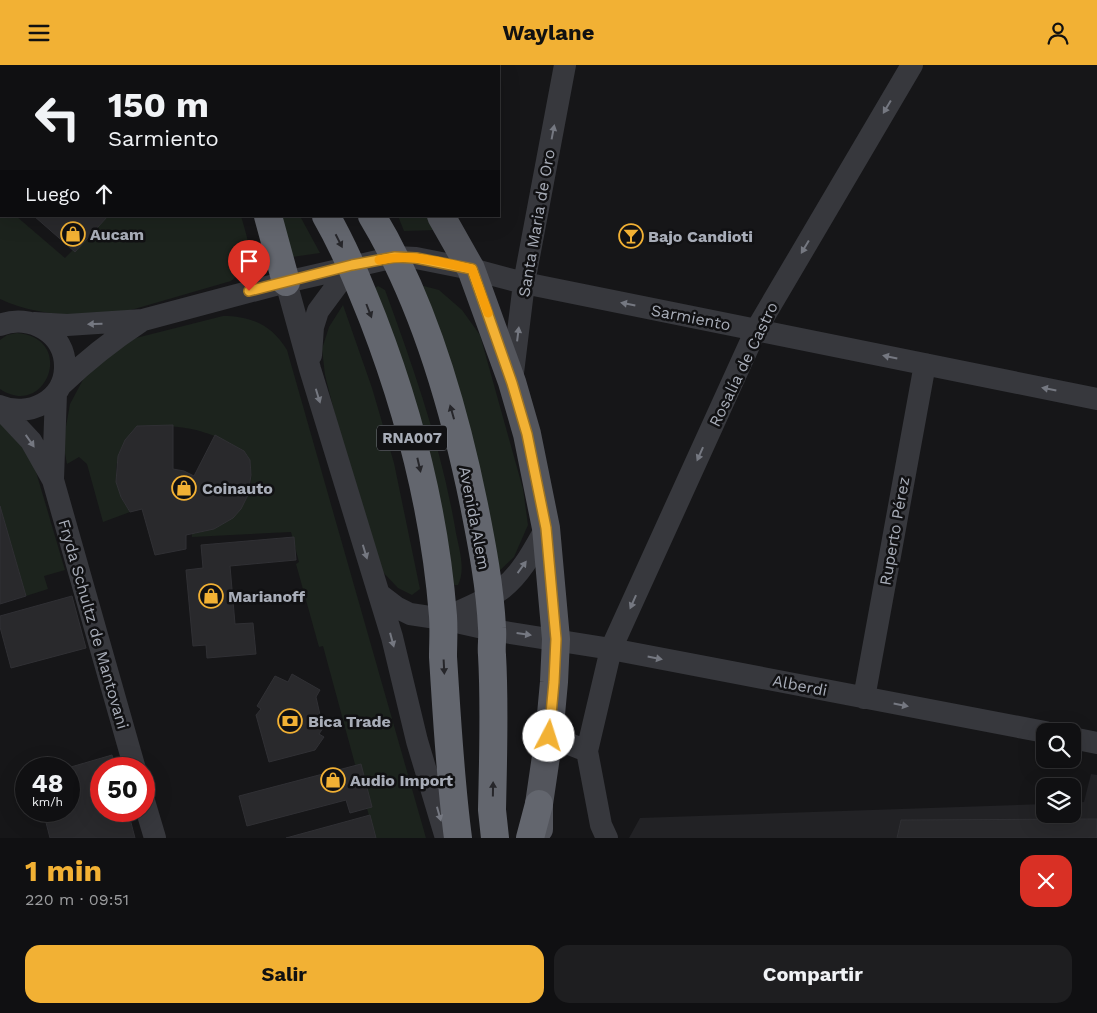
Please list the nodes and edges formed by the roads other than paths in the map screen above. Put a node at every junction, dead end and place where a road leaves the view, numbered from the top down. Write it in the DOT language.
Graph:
graph roads {
  1 [pos="566,65"];
  2 [pos="912,65"];
  3 [pos="268,217"];
  4 [pos="327,217"];
  5 [pos="373,217"];
  6 [pos="442,217"];
  7 [pos="395,257"];
  8 [pos="352,265"];
  9 [pos="472,269"];
  10 [pos="286,282"];
  11 [pos="524,283"];
  12 [pos="0,309"];
  13 [pos="143,320"];
  14 [pos="18,323"];
  15 [pos="756,330"];
  16 [pos="925,364"];
  17 [pos="310,369"];
  18 [pos="512,383"];
  19 [pos="58,389"];
  20 [pos="1097,399"];
  21 [pos="0,407"];
  22 [pos="53,480"];
  23 [pos="546,528"];
  24 [pos="379,593"];
  25 [pos="489,597"];
  26 [pos="444,619"];
  27 [pos="492,630"];
  28 [pos="556,639"];
  29 [pos="611,649"];
  30 [pos="864,697"];
  31 [pos="1036,731"];
  32 [pos="549,736"];
  33 [pos="1081,740"];
  34 [pos="1097,743"];
  35 [pos="587,751"];
  36 [pos="132,757"];
  37 [pos="539,803"];
  38 [pos="150,822"];
  39 [pos="155,838"];
  40 [pos="446,838"];
  41 [pos="458,838"];
  42 [pos="495,838"];
  43 [pos="530,838"];
  44 [pos="539,838"];
  45 [pos="607,838"];
  11 -- 1 [label="street, Santa Maria de Oro, one-way"];
  2 -- 15 [label="street, Rosalía de Castro, one-way"];
  3 -- 10 [label="highway"];
  4 -- 8 [label="highway, RNA007, one-way"];
  5 -- 7 [label="highway, Avenida Alem / RNA007"];
  6 -- 9 [label="main road"];
  7 -- 8 [label="street, Sarmiento"];
  7 -- 9 [label="street, Sarmiento"];
  25 -- 7 [label="highway, Avenida Alem / RNA007, one-way"];
  8 -- 10 [label="street, Sarmiento"];
  8 -- 17 [label="street"];
  8 -- 26 [label="highway, RNA007, one-way"];
  9 -- 11 [label="street, Sarmiento"];
  9 -- 18 [label="main road"];
  10 -- 13 [label="street, Sarmiento"];
  10 -- 17 [label="street"];
  15 -- 11 [label="street, Sarmiento, one-way"];
  18 -- 11 [label="street, Santa Maria de Oro, one-way"];
  12 -- 14 [label="street"];
  13 -- 14 [label="street, one-way"];
  13 -- 19 [label="street"];
  14 -- 19 [label="street, Fryda Schultz de Mantovani"];
  16 -- 15 [label="street, Sarmiento, one-way"];
  15 -- 29 [label="street, Rosalía de Castro, one-way"];
  20 -- 16 [label="street, Sarmiento, one-way"];
  16 -- 30 [label="street, Ruperto Pérez"];
  17 -- 24 [label="street, one-way"];
  18 -- 23 [label="main road"];
  19 -- 21 [label="street"];
  19 -- 22 [label="street, Fryda Schultz de Mantovani"];
  21 -- 22 [label="street, Fryda Schultz de Mantovani, one-way"];
  22 -- 36 [label="street, Fryda Schultz de Mantovani"];
  25 -- 23 [label="street, one-way"];
  23 -- 28 [label="main road"];
  24 -- 26 [label="street, Alberdi"];
  24 -- 40 [label="street, one-way"];
  25 -- 26 [label="street"];
  25 -- 27 [label="highway, Avenida Alem / RNA007"];
  26 -- 27 [label="street, Alberdi"];
  26 -- 41 [label="highway, RNA007, one-way"];
  27 -- 28 [label="street, Alberdi, one-way"];
  42 -- 27 [label="highway, Avenida Alem / RNA007, one-way"];
  28 -- 29 [label="street, Alberdi"];
  28 -- 32 [label="main road"];
  29 -- 30 [label="street, Alberdi, one-way"];
  29 -- 35 [label="street, Rosalía de Castro"];
  30 -- 31 [label="street, Alberdi, one-way"];
  32 -- 35 [label="street"];
  32 -- 37 [label="main road"];
  33 -- 34 [label="street"];
  35 -- 45 [label="street"];
  37 -- 43 [label="highway"];
  37 -- 44 [label="main road"];
  38 -- 39 [label="street"];
}
